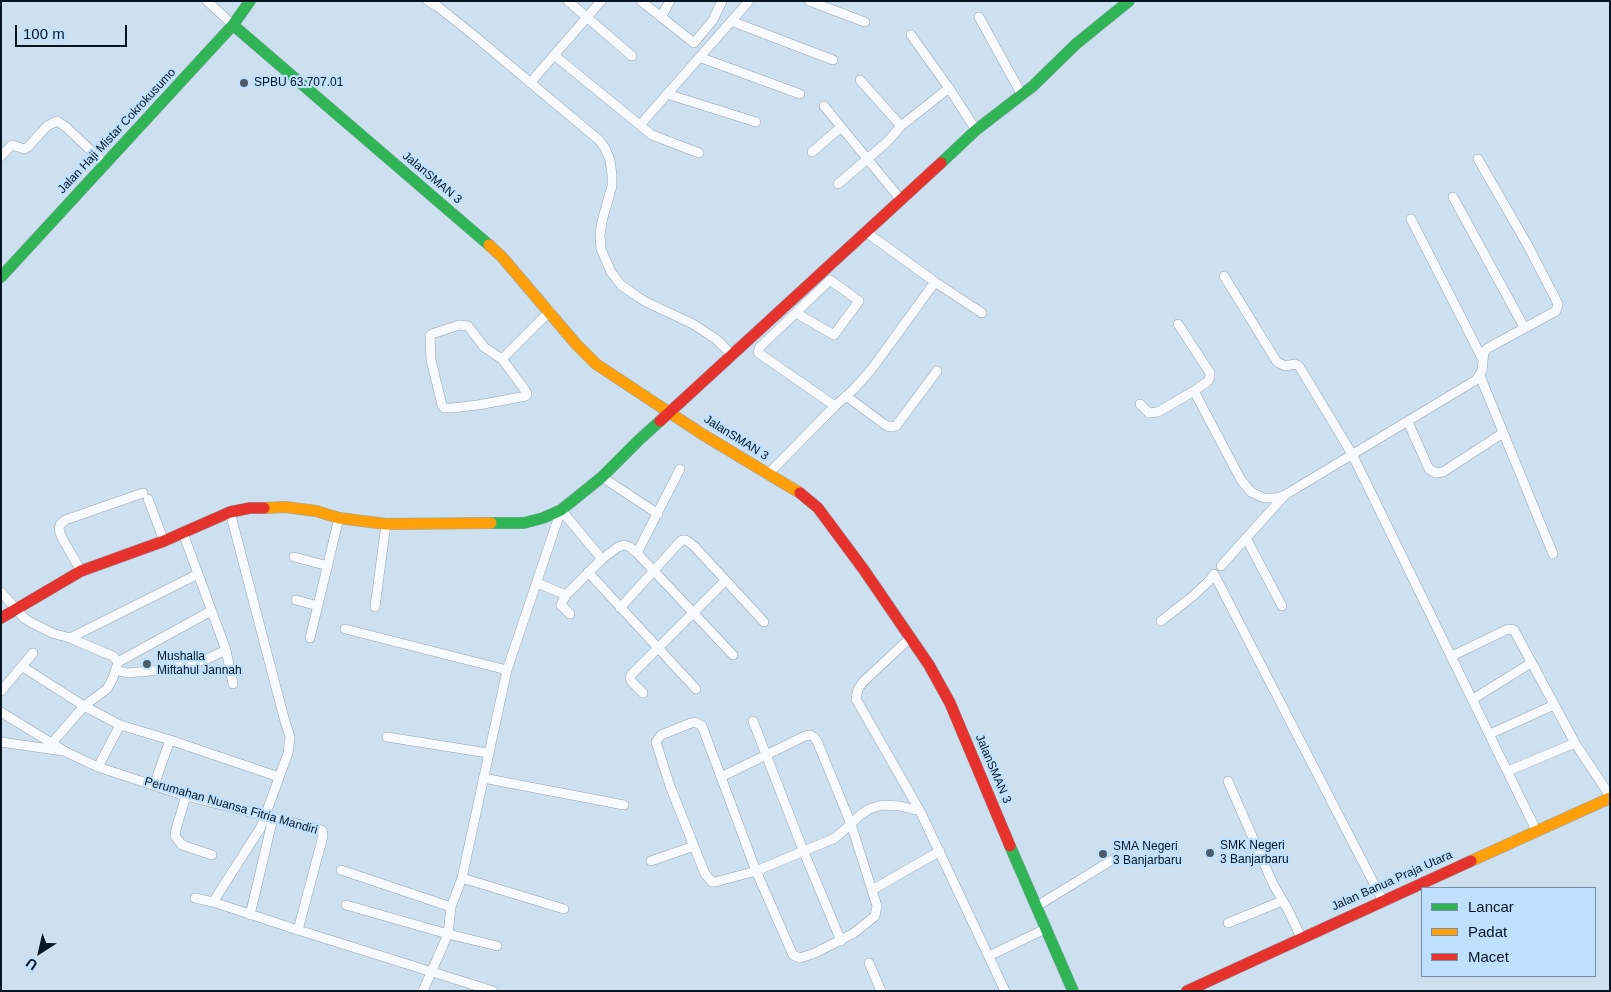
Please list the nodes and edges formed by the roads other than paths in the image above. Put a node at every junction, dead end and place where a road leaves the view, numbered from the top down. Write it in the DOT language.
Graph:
graph roads {
  1 [pos="207,1"];
  2 [pos="250,1"];
  3 [pos="428,1"];
  4 [pos="568,1"];
  5 [pos="601,1"];
  6 [pos="641,1"];
  7 [pos="670,1"];
  8 [pos="722,1"];
  9 [pos="749,1"];
  10 [pos="809,1"];
  11 [pos="1129,1"];
  12 [pos="587,17"];
  13 [pos="661,17"];
  14 [pos="979,17"];
  15 [pos="731,21"];
  16 [pos="865,22"];
  17 [pos="234,25"];
  18 [pos="911,35"];
  19 [pos="694,44"];
  20 [pos="702,54"];
  21 [pos="554,55"];
  22 [pos="632,56"];
  23 [pos="833,60"];
  24 [pos="860,80"];
  25 [pos="530,83"];
  26 [pos="949,88"];
  27 [pos="667,94"];
  28 [pos="800,94"];
  29 [pos="1022,95"];
  30 [pos="824,106"];
  31 [pos="756,122"];
  32 [pos="640,124"];
  33 [pos="901,126"];
  34 [pos="841,127"];
  35 [pos="976,130"];
  36 [pos="812,152"];
  37 [pos="699,153"];
  38 [pos="1,156"];
  39 [pos="868,159"];
  40 [pos="1478,159"];
  41 [pos="105,164"];
  42 [pos="838,184"];
  43 [pos="1453,197"];
  44 [pos="901,200"];
  45 [pos="1412,219"];
  46 [pos="866,232"];
  47 [pos="1224,276"];
  48 [pos="1,277"];
  49 [pos="935,282"];
  50 [pos="550,311"];
  51 [pos="796,313"];
  52 [pos="982,314"];
  53 [pos="1178,324"];
  54 [pos="1524,327"];
  55 [pos="732,356"];
  56 [pos="1482,358"];
  57 [pos="502,359"];
  58 [pos="937,371"];
  59 [pos="1480,376"];
  60 [pos="1194,391"];
  61 [pos="846,396"];
  62 [pos="1140,404"];
  63 [pos="834,406"];
  64 [pos="671,412"];
  65 [pos="1408,422"];
  66 [pos="1503,433"];
  67 [pos="1352,454"];
  68 [pos="680,469"];
  69 [pos="768,474"];
  70 [pos="602,476"];
  71 [pos="1285,495"];
  72 [pos="561,510"];
  73 [pos="230,512"];
  74 [pos="658,514"];
  75 [pos="339,518"];
  76 [pos="386,524"];
  77 [pos="183,533"];
  78 [pos="1246,538"];
  79 [pos="164,541"];
  80 [pos="637,554"];
  81 [pos="1553,554"];
  82 [pos="294,557"];
  83 [pos="602,559"];
  84 [pos="328,566"];
  85 [pos="1220,566"];
  86 [pos="81,571"];
  87 [pos="588,572"];
  88 [pos="654,572"];
  89 [pos="198,574"];
  90 [pos="726,581"];
  91 [pos="537,583"];
  92 [pos="1,592"];
  93 [pos="566,595"];
  94 [pos="296,600"];
  95 [pos="318,606"];
  96 [pos="1282,606"];
  97 [pos="375,607"];
  98 [pos="620,608"];
  99 [pos="17,610"];
  100 [pos="211,611"];
  101 [pos="692,613"];
  102 [pos="570,614"];
  103 [pos="1,618"];
  104 [pos="1161,621"];
  105 [pos="764,622"];
  106 [pos="345,629"];
  107 [pos="70,638"];
  108 [pos="310,638"];
  109 [pos="910,638"];
  110 [pos="658,648"];
  111 [pos="226,650"];
  112 [pos="33,654"];
  113 [pos="733,655"];
  114 [pos="1452,656"];
  115 [pos="1531,663"];
  116 [pos="117,666"];
  117 [pos="23,667"];
  118 [pos="507,670"];
  119 [pos="233,684"];
  120 [pos="696,689"];
  121 [pos="1,691"];
  122 [pos="643,694"];
  123 [pos="1473,699"];
  124 [pos="1554,705"];
  125 [pos="84,706"];
  126 [pos="1,712"];
  127 [pos="753,721"];
  128 [pos="120,725"];
  129 [pos="1490,734"];
  130 [pos="387,737"];
  131 [pos="170,740"];
  132 [pos="1,742"];
  133 [pos="1575,743"];
  134 [pos="52,744"];
  135 [pos="66,752"];
  136 [pos="488,753"];
  137 [pos="766,756"];
  138 [pos="98,767"];
  139 [pos="1508,771"];
  140 [pos="279,777"];
  141 [pos="721,777"];
  142 [pos="483,778"];
  143 [pos="1228,781"];
  144 [pos="154,785"];
  145 [pos="186,796"];
  146 [pos="1610,797"];
  147 [pos="624,805"];
  148 [pos="920,811"];
  149 [pos="269,817"];
  150 [pos="851,824"];
  151 [pos="1538,832"];
  152 [pos="694,846"];
  153 [pos="803,850"];
  154 [pos="940,851"];
  155 [pos="212,855"];
  156 [pos="1117,857"];
  157 [pos="651,861"];
  158 [pos="341,870"];
  159 [pos="756,871"];
  160 [pos="462,878"];
  161 [pos="872,890"];
  162 [pos="195,898"];
  163 [pos="1383,900"];
  164 [pos="1282,901"];
  165 [pos="213,902"];
  166 [pos="346,905"];
  167 [pos="1037,906"];
  168 [pos="451,908"];
  169 [pos="564,909"];
  170 [pos="250,915"];
  171 [pos="1228,923"];
  172 [pos="1045,929"];
  173 [pos="298,930"];
  174 [pos="448,934"];
  175 [pos="1302,937"];
  176 [pos="841,941"];
  177 [pos="497,946"];
  178 [pos="989,956"];
  179 [pos="869,963"];
  180 [pos="431,972"];
  181 [pos="482,989"];
  182 [pos="422,991"];
  183 [pos="493,991"];
  184 [pos="881,991"];
  185 [pos="1005,991"];
  186 [pos="1074,991"];
  187 [pos="1187,991"];
  1 -- 17 [label="street"];
  2 -- 17 [label="street, Jalan Haji Mistar Cokrokusumo"];
  3 -- 25 [label="street"];
  4 -- 12 [label="street"];
  5 -- 12 [label="street"];
  6 -- 13 [label="street"];
  7 -- 13 [label="street"];
  8 -- 19 [label="street"];
  9 -- 15 [label="street"];
  10 -- 16 [label="street"];
  11 -- 29 [label="street"];
  12 -- 21 [label="street"];
  12 -- 22 [label="street"];
  13 -- 19 [label="street"];
  14 -- 29 [label="street"];
  15 -- 20 [label="street"];
  15 -- 23 [label="street"];
  17 -- 41 [label="street, Jalan Haji Mistar Cokrokusumo"];
  17 -- 50 [label="street, JalanSMAN 3"];
  18 -- 26 [label="street"];
  19 -- 20 [label="street"];
  20 -- 27 [label="street"];
  20 -- 28 [label="street"];
  21 -- 25 [label="street"];
  21 -- 32 [label="street"];
  24 -- 33 [label="street"];
  25 -- 55 [label="street"];
  26 -- 33 [label="street"];
  26 -- 35 [label="street"];
  27 -- 31 [label="street"];
  27 -- 32 [label="street"];
  29 -- 35 [label="street"];
  30 -- 34 [label="street"];
  32 -- 37 [label="street"];
  33 -- 39 [label="street"];
  34 -- 36 [label="street"];
  34 -- 39 [label="street"];
  35 -- 44 [label="street"];
  38 -- 41 [label="street"];
  39 -- 42 [label="street"];
  39 -- 44 [label="street"];
  40 -- 54 [label="street"];
  41 -- 48 [label="street, Jalan Haji Mistar Cokrokusumo"];
  43 -- 54 [label="street"];
  44 -- 46 [label="street"];
  45 -- 56 [label="street"];
  46 -- 49 [label="street"];
  46 -- 55 [label="street"];
  47 -- 67 [label="street"];
  49 -- 52 [label="street"];
  49 -- 61 [label="street"];
  50 -- 57 [label="street"];
  50 -- 64 [label="street, JalanSMAN 3"];
  51 -- 51 [label="street"];
  51 -- 63 [label="street"];
  53 -- 60 [label="street"];
  54 -- 56 [label="street"];
  55 -- 64 [label="street"];
  56 -- 59 [label="street"];
  57 -- 57 [label="street"];
  58 -- 61 [label="street"];
  59 -- 65 [label="street"];
  59 -- 66 [label="street"];
  60 -- 62 [label="street"];
  60 -- 71 [label="street"];
  61 -- 63 [label="street"];
  63 -- 69 [label="street"];
  64 -- 69 [label="street, JalanSMAN 3"];
  64 -- 70 [label="street"];
  65 -- 66 [label="street"];
  65 -- 67 [label="street"];
  66 -- 81 [label="street"];
  67 -- 71 [label="street"];
  67 -- 114 [label="street"];
  68 -- 74 [label="street"];
  69 -- 109 [label="street, JalanSMAN 3"];
  70 -- 72 [label="street"];
  70 -- 74 [label="street"];
  71 -- 78 [label="street"];
  72 -- 76 [label="street"];
  72 -- 83 [label="street"];
  72 -- 91 [label="street"];
  73 -- 75 [label="street"];
  73 -- 77 [label="street"];
  73 -- 140 [label="street"];
  74 -- 80 [label="street"];
  75 -- 76 [label="street"];
  75 -- 84 [label="street"];
  76 -- 97 [label="street"];
  77 -- 79 [label="street"];
  77 -- 89 [label="street"];
  78 -- 85 [label="street"];
  78 -- 96 [label="street"];
  79 -- 86 [label="street"];
  79 -- 86 [label="street"];
  80 -- 83 [label="street"];
  80 -- 88 [label="street"];
  82 -- 84 [label="street"];
  83 -- 87 [label="street"];
  84 -- 95 [label="street"];
  86 -- 99 [label="street"];
  87 -- 93 [label="street"];
  87 -- 98 [label="street"];
  88 -- 90 [label="street"];
  88 -- 98 [label="street"];
  88 -- 101 [label="street"];
  89 -- 100 [label="street"];
  89 -- 107 [label="street"];
  90 -- 101 [label="street"];
  90 -- 105 [label="street"];
  91 -- 93 [label="street"];
  91 -- 118 [label="street"];
  92 -- 99 [label="street"];
  93 -- 102 [label="street"];
  94 -- 95 [label="street"];
  95 -- 108 [label="street"];
  98 -- 110 [label="street"];
  99 -- 103 [label="street"];
  99 -- 107 [label="street"];
  100 -- 111 [label="street"];
  100 -- 116 [label="street"];
  101 -- 110 [label="street"];
  101 -- 113 [label="street"];
  104 -- 163 [label="street"];
  106 -- 118 [label="street"];
  107 -- 116 [label="street"];
  109 -- 148 [label="street"];
  109 -- 167 [label="street, JalanSMAN 3"];
  110 -- 120 [label="street"];
  110 -- 122 [label="street"];
  111 -- 116 [label="street"];
  111 -- 119 [label="street"];
  112 -- 117 [label="street"];
  114 -- 115 [label="street"];
  114 -- 123 [label="street"];
  115 -- 123 [label="street"];
  115 -- 124 [label="street"];
  116 -- 125 [label="street"];
  117 -- 121 [label="street"];
  117 -- 125 [label="street"];
  118 -- 136 [label="street"];
  123 -- 129 [label="street"];
  124 -- 129 [label="street"];
  124 -- 133 [label="street"];
  125 -- 128 [label="street"];
  125 -- 134 [label="street"];
  126 -- 134 [label="street, Perumahan Nuansa Fitria Mandiri"];
  127 -- 137 [label="street"];
  128 -- 131 [label="street"];
  128 -- 138 [label="street"];
  129 -- 139 [label="street"];
  130 -- 136 [label="street"];
  131 -- 140 [label="street"];
  131 -- 144 [label="street"];
  132 -- 135 [label="street"];
  133 -- 139 [label="street"];
  133 -- 146 [label="street"];
  134 -- 135 [label="street, Perumahan Nuansa Fitria Mandiri"];
  135 -- 138 [label="street, Perumahan Nuansa Fitria Mandiri"];
  136 -- 142 [label="street"];
  137 -- 141 [label="street"];
  137 -- 150 [label="street"];
  137 -- 153 [label="street"];
  138 -- 144 [label="street, Perumahan Nuansa Fitria Mandiri"];
  139 -- 151 [label="street"];
  140 -- 149 [label="street"];
  141 -- 152 [label="street"];
  141 -- 159 [label="street"];
  142 -- 147 [label="street"];
  142 -- 160 [label="street"];
  143 -- 164 [label="street"];
  144 -- 145 [label="street, Perumahan Nuansa Fitria Mandiri"];
  145 -- 149 [label="street, Perumahan Nuansa Fitria Mandiri"];
  145 -- 155 [label="street"];
  146 -- 151 [label="street, Jalan Banua Praja Utara"];
  148 -- 150 [label="street"];
  148 -- 154 [label="street"];
  149 -- 165 [label="street"];
  149 -- 170 [label="street"];
  149 -- 173 [label="street, Perumahan Nuansa Fitria Mandiri"];
  150 -- 153 [label="street"];
  150 -- 161 [label="street"];
  151 -- 163 [label="street, Jalan Banua Praja Utara"];
  152 -- 157 [label="street"];
  152 -- 159 [label="street"];
  153 -- 159 [label="street"];
  153 -- 176 [label="street"];
  154 -- 161 [label="street"];
  154 -- 178 [label="street"];
  156 -- 167 [label="street"];
  158 -- 168 [label="street"];
  159 -- 176 [label="street"];
  160 -- 168 [label="street"];
  160 -- 169 [label="street"];
  161 -- 176 [label="street"];
  162 -- 165 [label="street"];
  163 -- 175 [label="street, Jalan Banua Praja Utara"];
  164 -- 171 [label="street"];
  164 -- 175 [label="street"];
  165 -- 170 [label="street"];
  166 -- 174 [label="street"];
  167 -- 172 [label="street, JalanSMAN 3"];
  168 -- 174 [label="street"];
  170 -- 173 [label="street"];
  172 -- 178 [label="street"];
  172 -- 186 [label="street, JalanSMAN 3"];
  173 -- 180 [label="street"];
  174 -- 177 [label="street"];
  174 -- 180 [label="street"];
  175 -- 187 [label="street, Jalan Banua Praja Utara"];
  178 -- 185 [label="street"];
  179 -- 184 [label="street"];
  180 -- 181 [label="street"];
  180 -- 182 [label="street"];
  181 -- 183 [label="street"];
}
